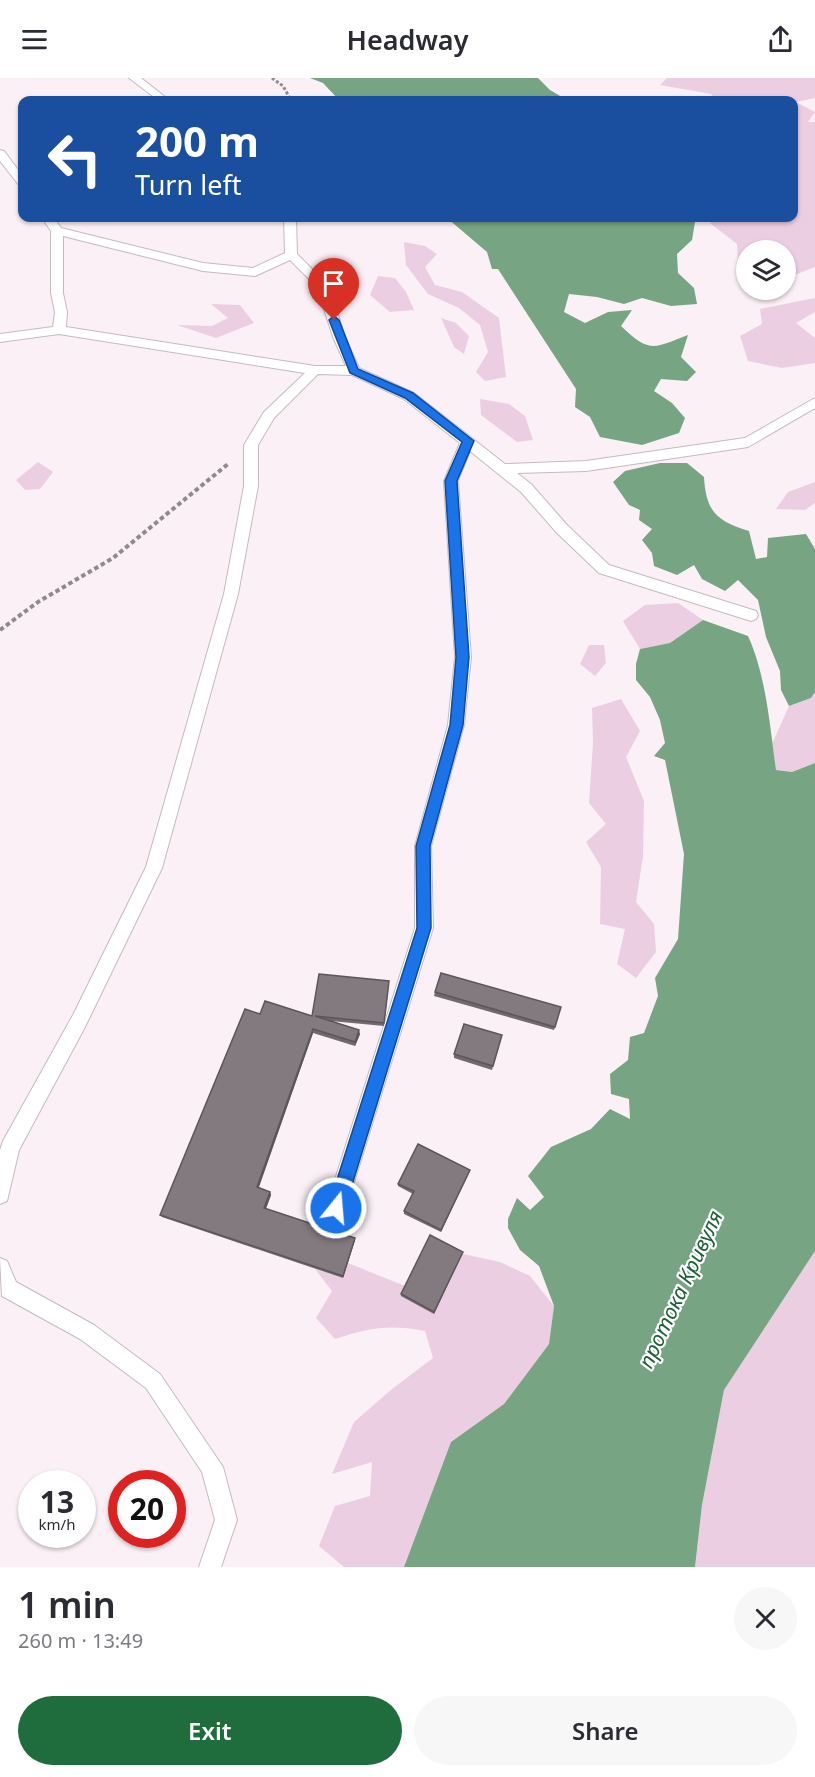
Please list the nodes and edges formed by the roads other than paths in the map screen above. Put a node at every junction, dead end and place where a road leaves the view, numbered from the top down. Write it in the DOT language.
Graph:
graph roads {
  1 [pos="134,78"];
  2 [pos="159,96"];
  3 [pos="0,153"];
  4 [pos="18,177"];
  5 [pos="51,222"];
  6 [pos="290,222"];
  7 [pos="57,231"];
  8 [pos="291,255"];
  9 [pos="59,330"];
  10 [pos="0,338"];
  11 [pos="315,369"];
  12 [pos="354,371"];
  13 [pos="815,402"];
  14 [pos="468,441"];
  15 [pos="502,469"];
  16 [pos="751,615"];
  17 [pos="0,1194"];
  18 [pos="336,1208"];
  19 [pos="0,1268"];
  20 [pos="210,1567"];
  1 -- 2 [label="lane"];
  3 -- 4 [label="lane"];
  5 -- 7 [label="lane"];
  6 -- 8 [label="lane"];
  7 -- 8 [label="lane"];
  7 -- 9 [label="lane"];
  8 -- 12 [label="lane"];
  9 -- 10 [label="lane"];
  9 -- 11 [label="lane"];
  11 -- 12 [label="lane"];
  11 -- 17 [label="lane"];
  12 -- 14 [label="lane"];
  13 -- 15 [label="lane"];
  14 -- 15 [label="lane"];
  14 -- 18 [label="lane"];
  15 -- 16 [label="lane"];
  19 -- 20 [label="lane"];
}
